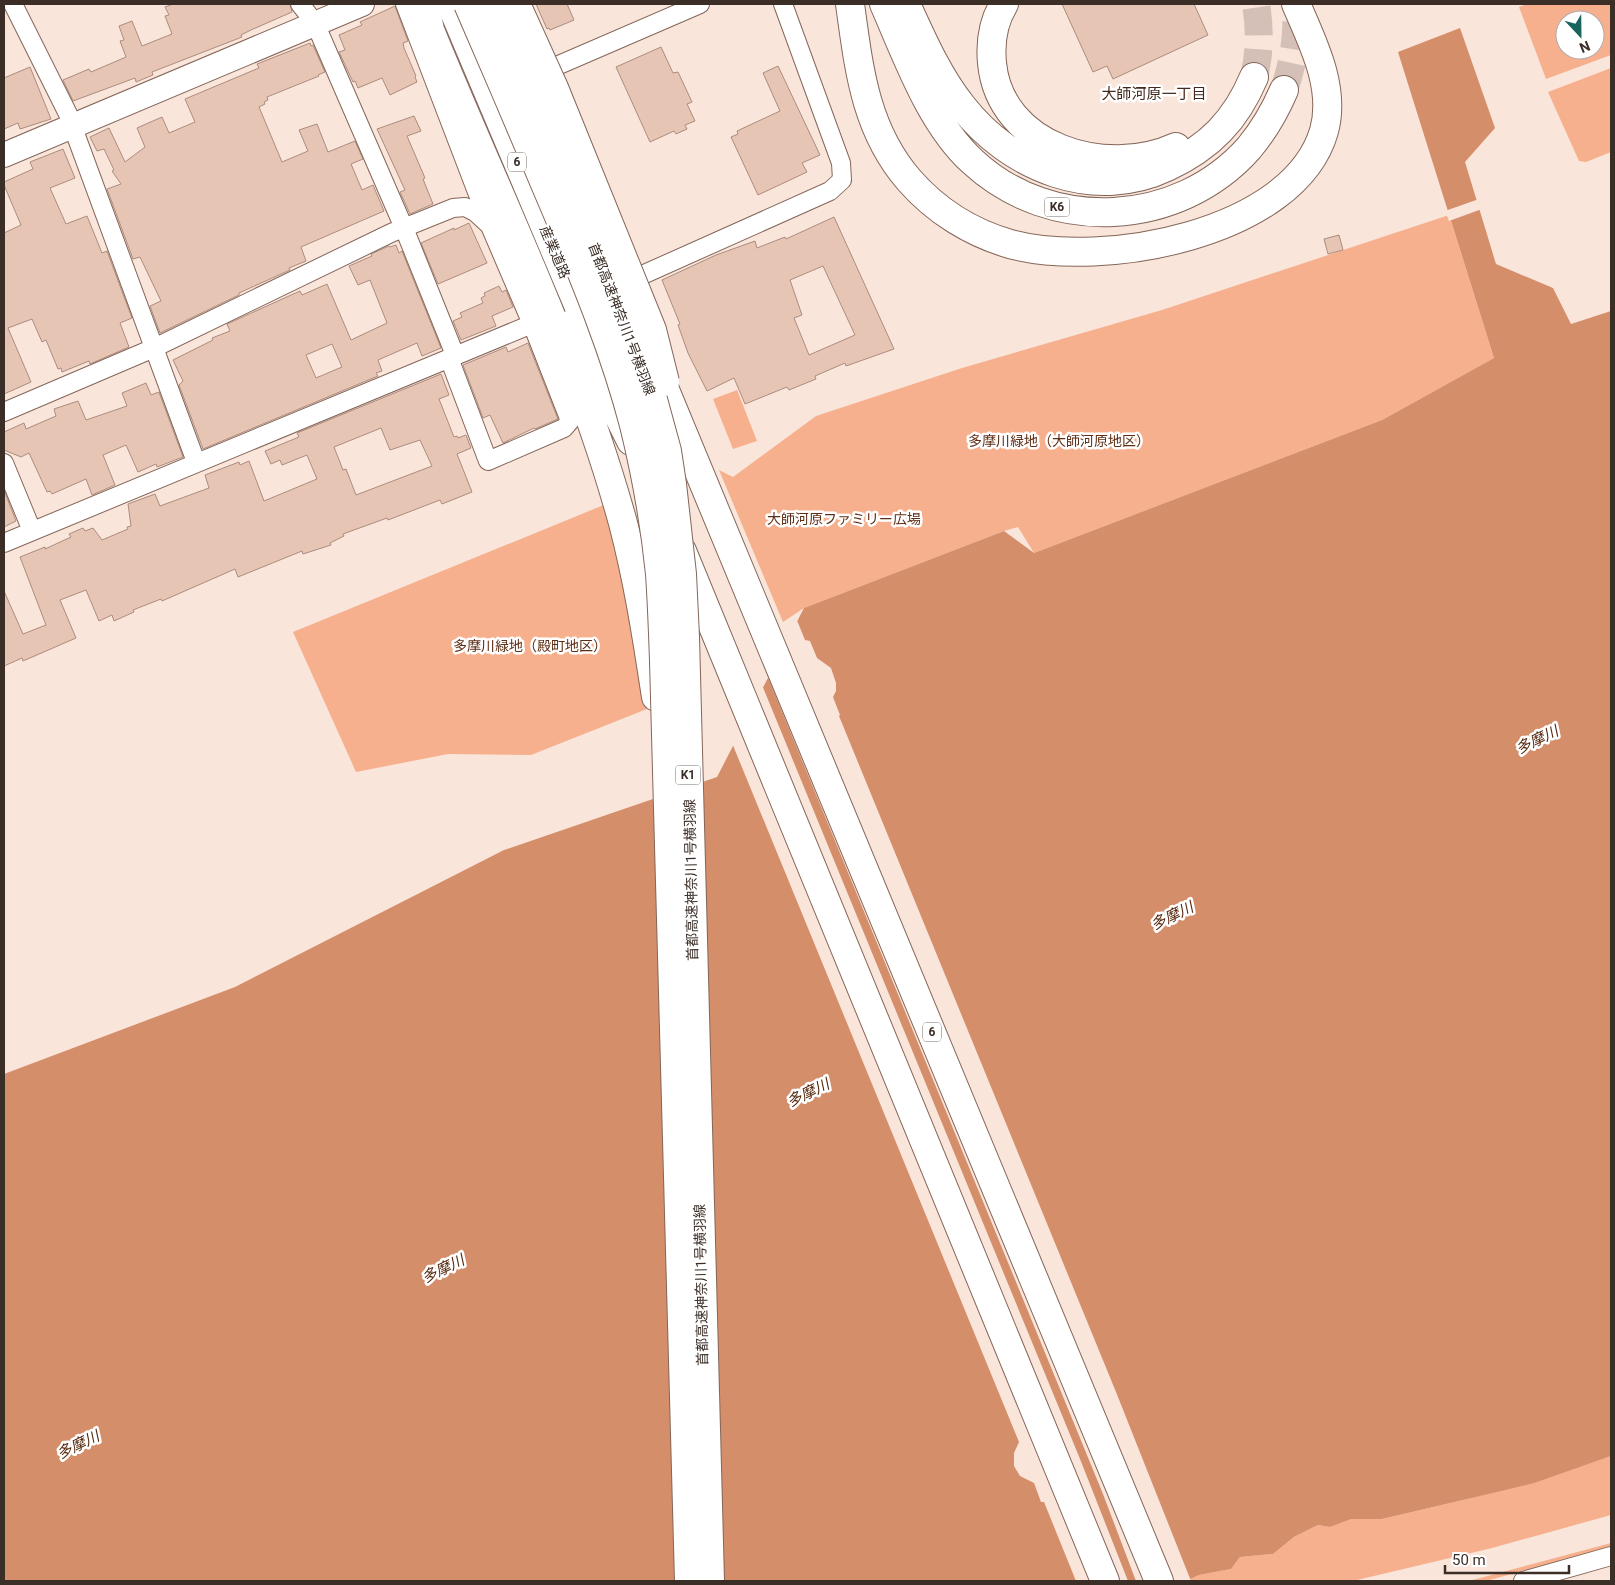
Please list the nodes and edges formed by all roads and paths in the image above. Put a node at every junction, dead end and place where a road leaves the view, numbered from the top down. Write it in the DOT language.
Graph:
graph roads {
  1 [pos="13,4"];
  2 [pos="300,4"];
  3 [pos="362,4"];
  4 [pos="405,4"];
  5 [pos="427,4"];
  6 [pos="433,4"];
  7 [pos="451,4"];
  8 [pos="468,4"];
  9 [pos="492,4"];
  10 [pos="502,4"];
  11 [pos="516,4"];
  12 [pos="700,4"];
  13 [pos="783,4"];
  14 [pos="850,4"];
  15 [pos="884,4"];
  16 [pos="906,4"];
  17 [pos="1004,4"];
  18 [pos="1296,4"];
  19 [pos="316,23"];
  20 [pos="531,77"];
  21 [pos="1284,90"];
  22 [pos="72,126"];
  23 [pos="4,155"];
  24 [pos="490,226"];
  25 [pos="404,228"];
  26 [pos="628,299"];
  27 [pos="584,320"];
  28 [pos="532,324"];
  29 [pos="154,348"];
  30 [pos="452,356"];
  31 [pos="4,412"];
  32 [pos="196,462"];
  33 [pos="4,464"];
  34 [pos="655,498"];
  35 [pos="32,531"];
  36 [pos="4,543"];
  37 [pos="682,574"];
  38 [pos="668,780"];
  39 [pos="1611,1556"];
  40 [pos="689,1581"];
  41 [pos="710,1581"];
  42 [pos="1105,1581"];
  43 [pos="1159,1581"];
  44 [pos="1526,1581"];
  1 -- 22 [label="street"];
  2 -- 19 [label="street"];
  3 -- 19 [label="street"];
  4 -- 24 [label="street"];
  5 -- 38 [label="main road, bridge"];
  6 -- 34 [label="main road, bridge"];
  7 -- 27 [label="main road, 産業道路 / 6"];
  8 -- 34 [label="main road, 首都高速神奈川1号横羽線 / K1, bridge"];
  9 -- 37 [label="main road, 首都高速神奈川1号横羽線 / K1, bridge"];
  10 -- 20 [label="main road, 6"];
  11 -- 37 [label="main road, bridge"];
  12 -- 20 [label="street"];
  13 -- 26 [label="street"];
  14 -- 18 [label="main road"];
  15 -- 21 [label="main road, K6"];
  16 -- 17 [label="main road, K6"];
  19 -- 22 [label="street"];
  19 -- 25 [label="street"];
  20 -- 26 [label="main road, 6"];
  22 -- 23 [label="street"];
  22 -- 29 [label="street"];
  24 -- 25 [label="street"];
  24 -- 28 [label="street"];
  25 -- 29 [label="street"];
  25 -- 30 [label="street"];
  26 -- 27 [label="street"];
  26 -- 43 [label="main road, 6"];
  27 -- 34 [label="main road, 産業道路 / 6"];
  28 -- 30 [label="street"];
  28 -- 30 [label="street"];
  29 -- 31 [label="street"];
  29 -- 32 [label="street"];
  30 -- 32 [label="street"];
  32 -- 35 [label="street"];
  33 -- 35 [label="street"];
  34 -- 38 [label="main road, 首都高速神奈川1号横羽線 / K1, bridge"];
  34 -- 42 [label="main road, 6, bridge"];
  35 -- 36 [label="street"];
  37 -- 41 [label="main road, 首都高速神奈川1号横羽線 / K1, bridge"];
  38 -- 40 [label="main road, 首都高速神奈川1号横羽線 / K1, bridge"];
  39 -- 44 [label="street"];
}
